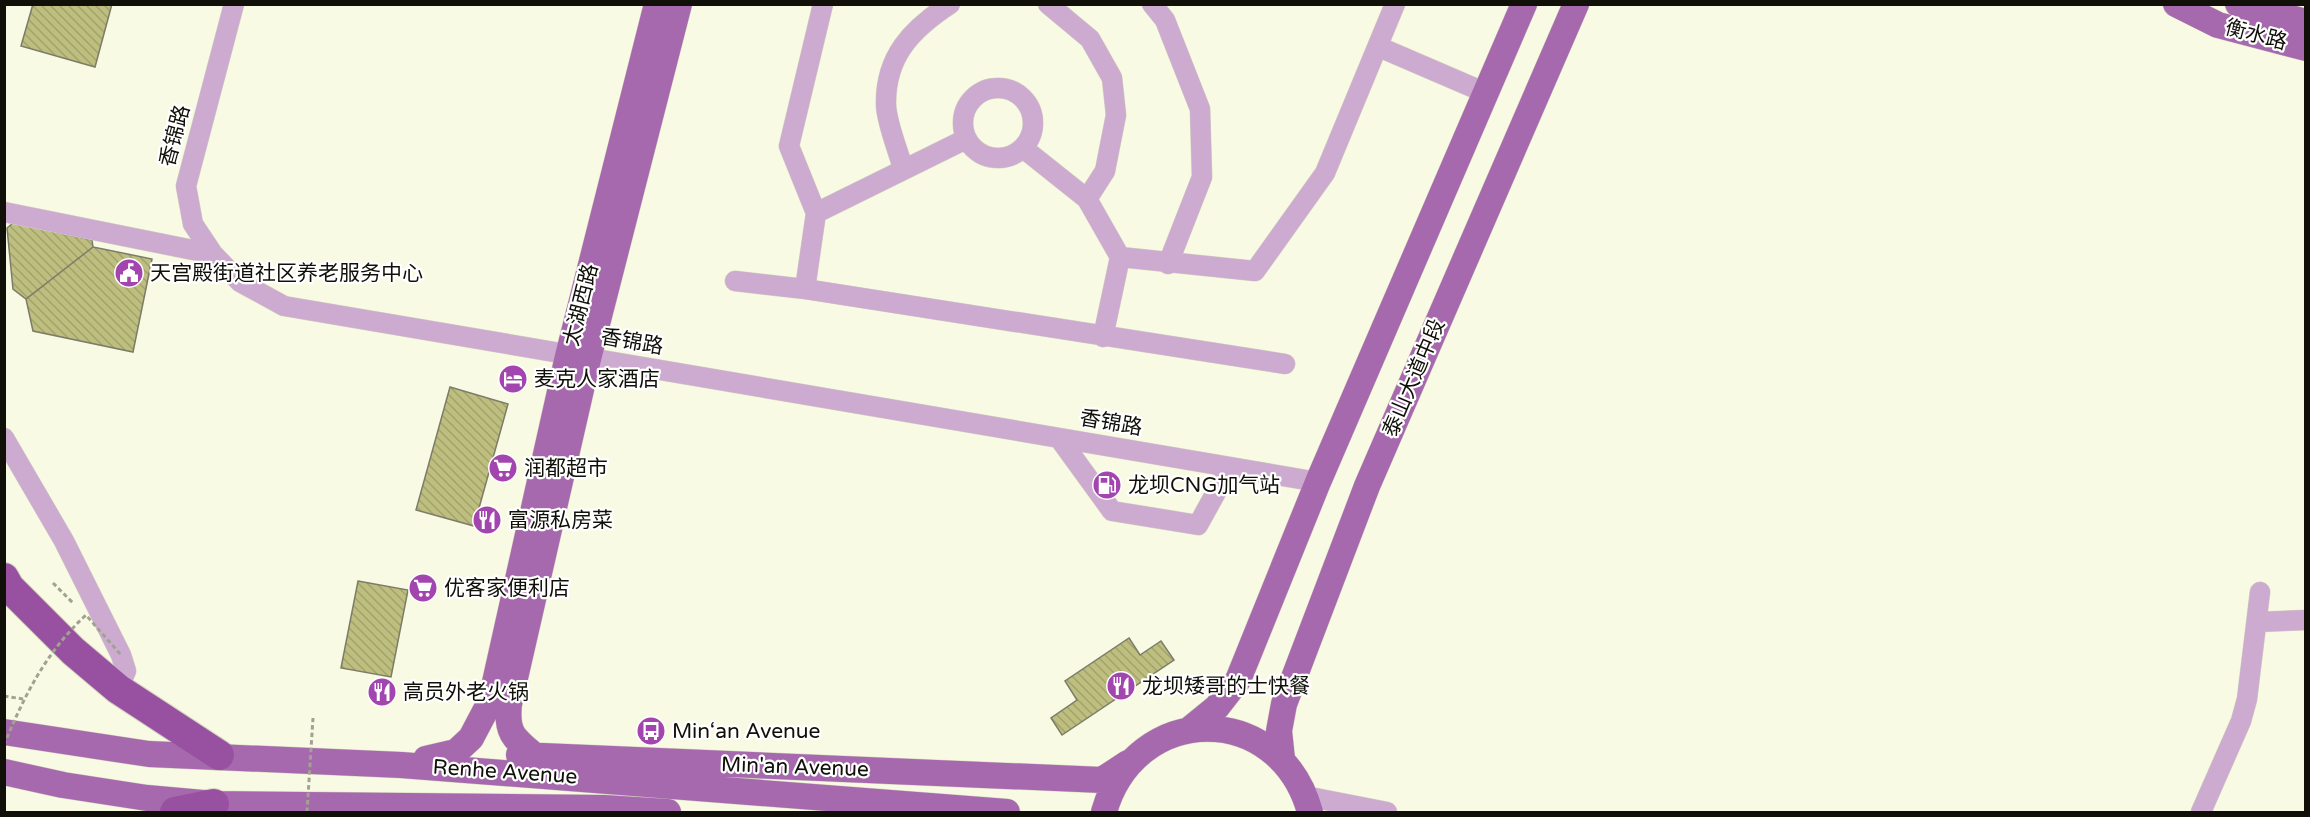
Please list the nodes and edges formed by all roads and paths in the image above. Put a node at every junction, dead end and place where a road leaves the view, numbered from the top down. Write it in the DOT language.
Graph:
graph roads {
  1 [pos="234,4"];
  2 [pos="657,4"];
  3 [pos="679,4"];
  4 [pos="951,4"];
  5 [pos="1048,4"];
  6 [pos="1152,4"];
  7 [pos="1395,4"];
  8 [pos="1524,4"];
  9 [pos="1576,4"];
  10 [pos="2176,4"];
  11 [pos="2238,4"];
  12 [pos="824,5"];
  13 [pos="2300,18"];
  14 [pos="1379,47"];
  15 [pos="2306,48"];
  16 [pos="1486,93"];
  17 [pos="966,139"];
  18 [pos="1023,148"];
  19 [pos="903,169"];
  20 [pos="1087,199"];
  21 [pos="4,212"];
  22 [pos="816,213"];
  23 [pos="213,254"];
  24 [pos="1120,257"];
  25 [pos="1168,264"];
  26 [pos="735,281"];
  27 [pos="805,289"];
  28 [pos="1103,337"];
  29 [pos="578,357"];
  30 [pos="1285,364"];
  31 [pos="4,438"];
  32 [pos="1059,438"];
  33 [pos="1230,467"];
  34 [pos="1318,482"];
  35 [pos="6,582"];
  36 [pos="53,583"];
  37 [pos="2260,592"];
  38 [pos="77,607"];
  39 [pos="2306,621"];
  40 [pos="2257,622"];
  41 [pos="121,655"];
  42 [pos="118,689"];
  43 [pos="4,696"];
  44 [pos="23,699"];
  45 [pos="313,718"];
  46 [pos="1190,729"];
  47 [pos="4,732"];
  48 [pos="4,745"];
  49 [pos="456,752"];
  50 [pos="219,755"];
  51 [pos="534,755"];
  52 [pos="1282,759"];
  53 [pos="1128,763"];
  54 [pos="401,765"];
  55 [pos="4,772"];
  56 [pos="214,804"];
  57 [pos="1308,804"];
  58 [pos="405,810"];
  59 [pos="175,813"];
  60 [pos="308,813"];
  61 [pos="668,813"];
  62 [pos="1007,813"];
  63 [pos="1104,813"];
  64 [pos="1387,813"];
  65 [pos="2201,813"];
  1 -- 23 [label="street, 香锦路"];
  2 -- 29 [label="main road, 太湖西路"];
  3 -- 29 [label="main road, 太湖西路"];
  4 -- 19 [label="street"];
  5 -- 20 [label="street"];
  6 -- 25 [label="street"];
  7 -- 14 [label="street"];
  8 -- 16 [label="main road"];
  9 -- 52 [label="main road, 泰山大道中段"];
  10 -- 15 [label="main road, 衡水路"];
  11 -- 13 [label="main road, 衡水路"];
  12 -- 22 [label="street"];
  14 -- 16 [label="street"];
  14 -- 25 [label="street"];
  16 -- 34 [label="main road"];
  17 -- 18 [label="street"];
  17 -- 18 [label="street"];
  17 -- 19 [label="street"];
  18 -- 20 [label="street"];
  19 -- 22 [label="street"];
  20 -- 24 [label="street"];
  21 -- 23 [label="street"];
  22 -- 27 [label="street"];
  23 -- 29 [label="street, 香锦路"];
  24 -- 25 [label="street"];
  24 -- 28 [label="street"];
  26 -- 27 [label="street"];
  27 -- 28 [label="street"];
  28 -- 30 [label="street"];
  29 -- 32 [label="street, 香锦路"];
  29 -- 49 [label="main road, 太湖西路"];
  29 -- 51 [label="main road, 太湖西路"];
  31 -- 41 [label="street"];
  32 -- 33 [label="street, 香锦路"];
  32 -- 33 [label="street"];
  33 -- 34 [label="street, 香锦路"];
  34 -- 46 [label="main road"];
  35 -- 42 [label="highway"];
  36 -- 38 [label="path"];
  37 -- 40 [label="street"];
  39 -- 40 [label="street"];
  40 -- 65 [label="street"];
  41 -- 42 [label="street"];
  41 -- 44 [label="path, bridge"];
  42 -- 50 [label="highway"];
  43 -- 44 [label="path"];
  44 -- 48 [label="path, bridge"];
  45 -- 60 [label="path, bridge"];
  46 -- 52 [label="main road"];
  46 -- 53 [label="main road"];
  47 -- 50 [label="main road, Renhe Avenue"];
  49 -- 51 [label="main road, Min'an Avenue"];
  49 -- 54 [label="main road"];
  50 -- 54 [label="main road, Renhe Avenue"];
  51 -- 53 [label="main road, Min'an Avenue"];
  52 -- 57 [label="main road"];
  53 -- 63 [label="main road"];
  54 -- 62 [label="main road, Renhe Avenue"];
  55 -- 56 [label="main road, Renhe Avenue"];
  56 -- 58 [label="main road, Renhe Avenue"];
  56 -- 59 [label="highway"];
  57 -- 64 [label="street"];
  58 -- 61 [label="main road, Renhe Avenue"];
}
